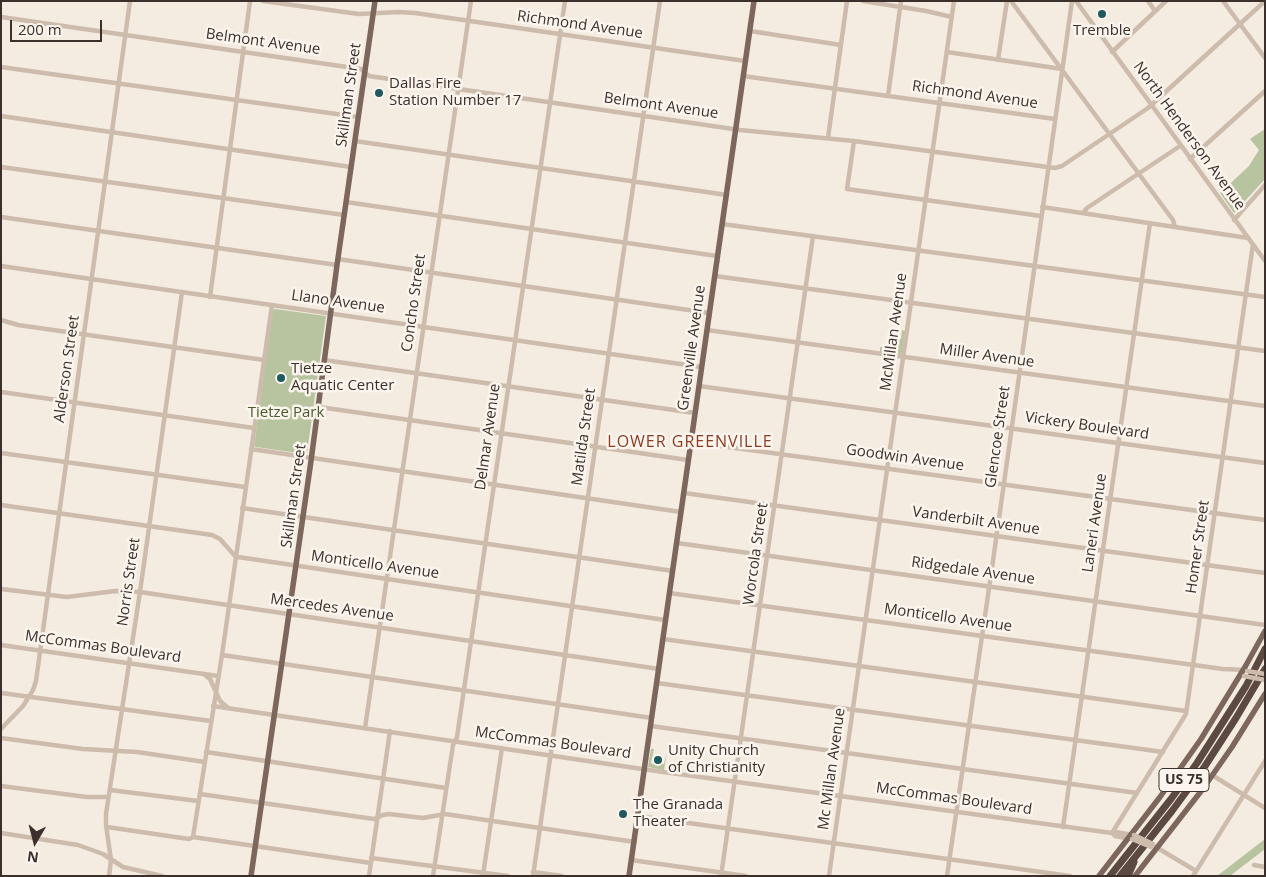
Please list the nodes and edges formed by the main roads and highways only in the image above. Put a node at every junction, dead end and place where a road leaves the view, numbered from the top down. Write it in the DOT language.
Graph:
graph roads {
  1 [pos="375,1"];
  2 [pos="754,1"];
  3 [pos="1265,630"];
  4 [pos="1265,649"];
  5 [pos="1265,669"];
  6 [pos="1263,677"];
  7 [pos="1265,694"];
  8 [pos="1137,855"];
  9 [pos="251,876"];
  10 [pos="629,876"];
  11 [pos="1099,876"];
  12 [pos="1110,876"];
  13 [pos="1120,876"];
  14 [pos="1128,876"];
  15 [pos="1134,876"];
  1 -- 9 [label="main road, Skillman Street"];
  2 -- 10 [label="main road, Greenville Avenue"];
  3 -- 11 [label="main road"];
  4 -- 12 [label="highway, US 75"];
  5 -- 6 [label="highway, US 75"];
  6 -- 8 [label="highway, US 75"];
  7 -- 15 [label="main road"];
  8 -- 13 [label="highway, US 75"];
  8 -- 14 [label="highway"];
}
